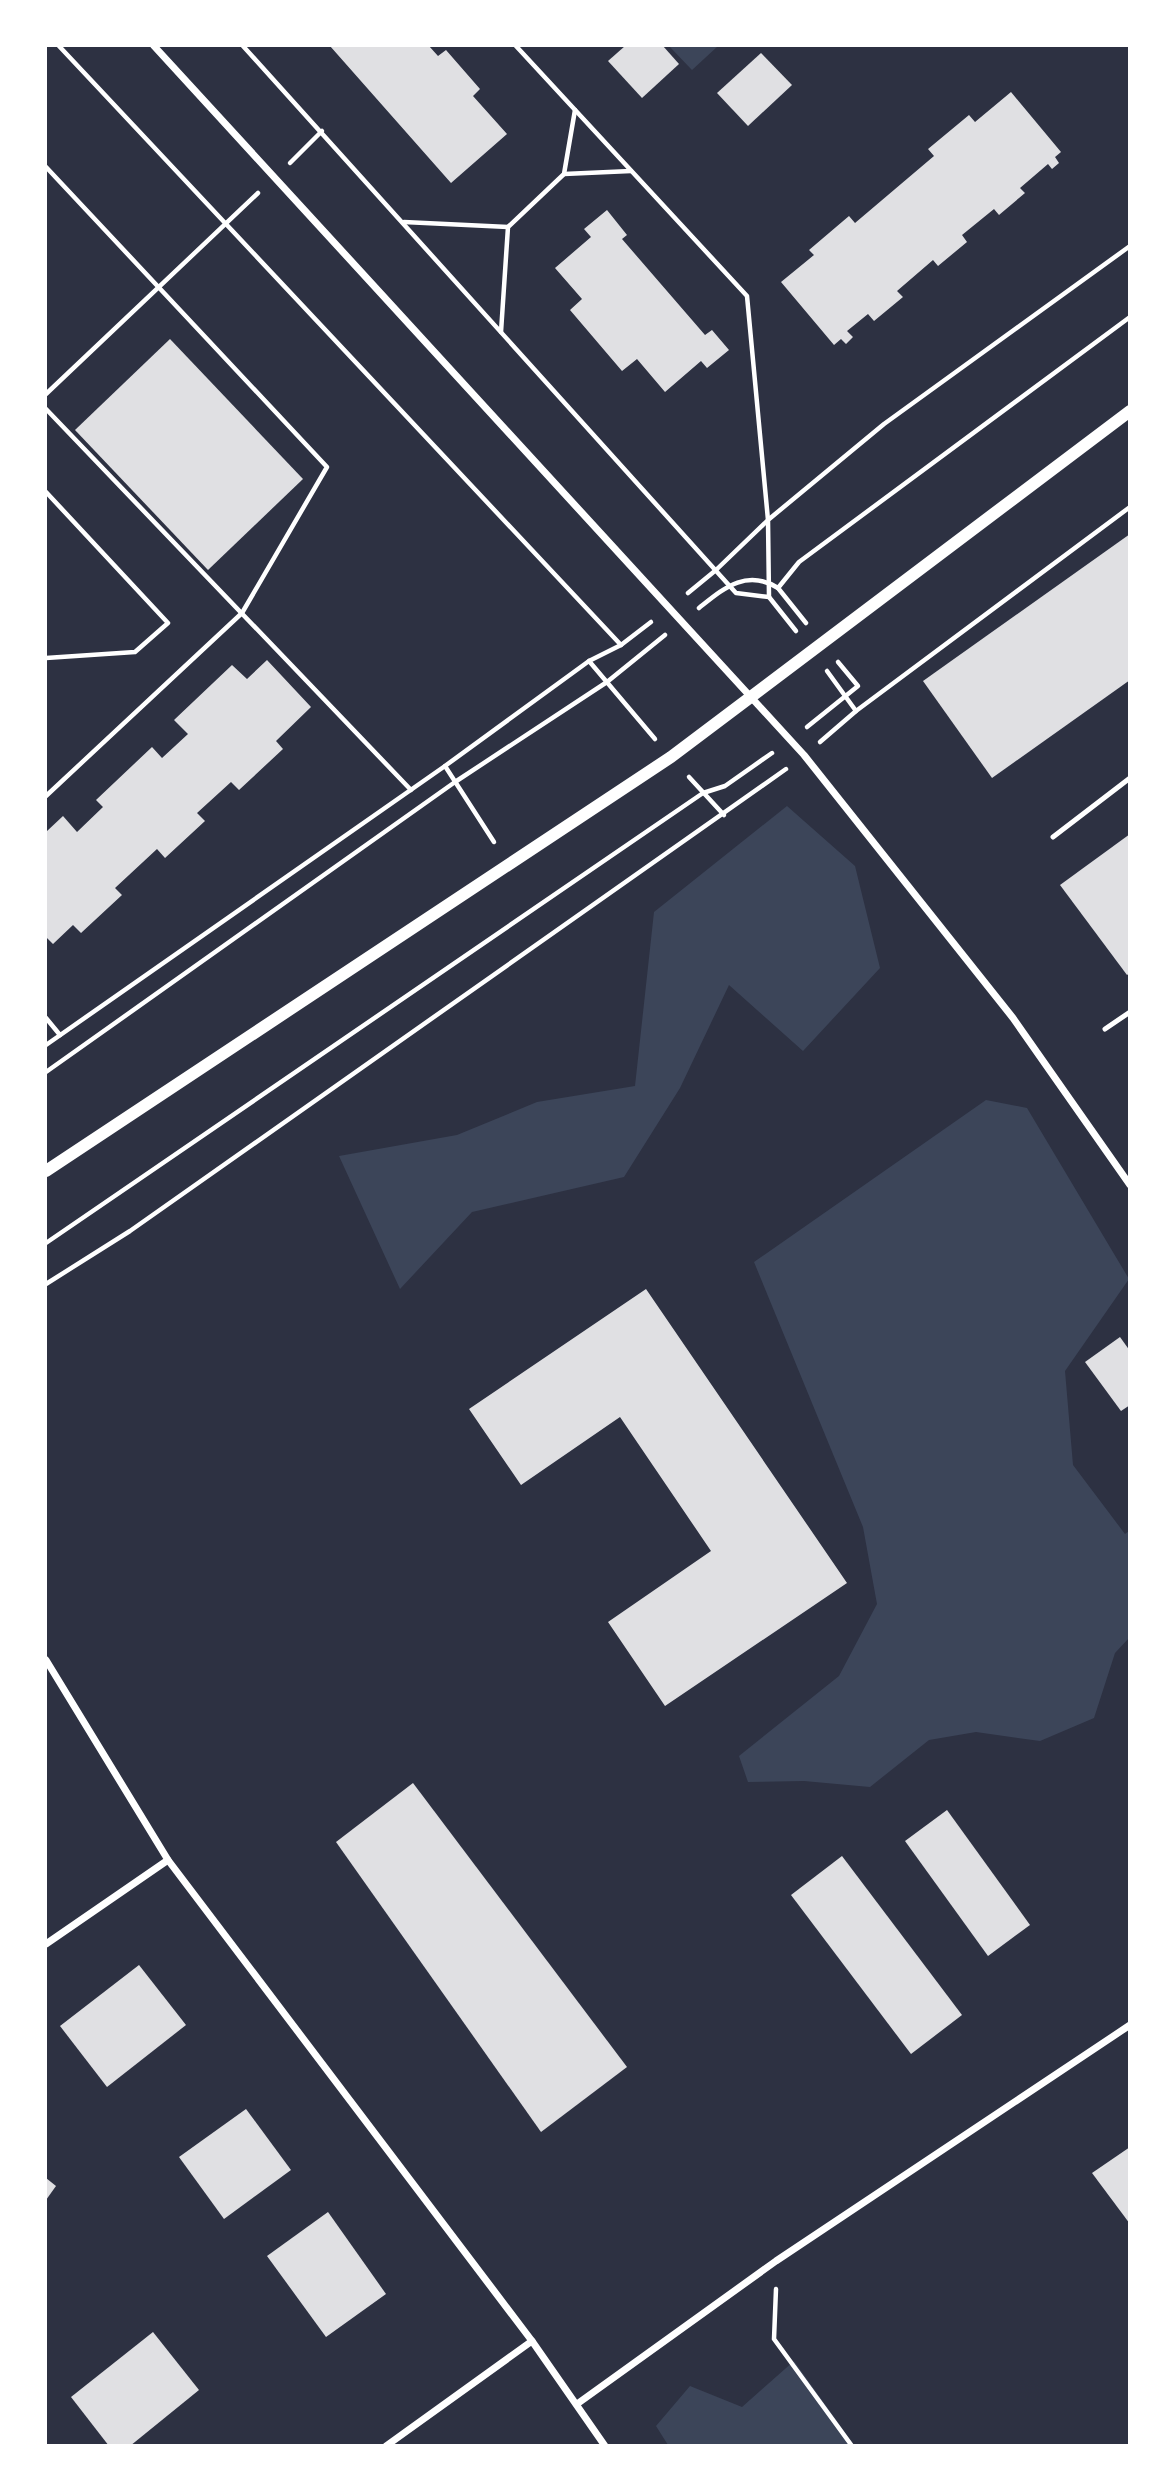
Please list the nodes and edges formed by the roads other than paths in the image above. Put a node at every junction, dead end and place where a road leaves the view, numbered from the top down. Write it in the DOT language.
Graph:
graph roads {
  1 [pos="154,46"];
  2 [pos="1129,411"];
  3 [pos="752,696"];
  4 [pos="1129,778"];
  5 [pos="1054,837"];
  6 [pos="1129,1012"];
  7 [pos="1105,1029"];
  8 [pos="46,1171"];
  9 [pos="1129,1185"];
  10 [pos="46,1660"];
  11 [pos="168,1860"];
  12 [pos="46,1944"];
  13 [pos="1129,2025"];
  14 [pos="532,2341"];
  15 [pos="577,2404"];
  16 [pos="386,2445"];
  17 [pos="605,2445"];
  1 -- 3 [label="street"];
  2 -- 3 [label="street"];
  3 -- 8 [label="street"];
  3 -- 9 [label="street"];
  4 -- 5 [label="lane"];
  6 -- 7 [label="lane"];
  10 -- 11 [label="street"];
  11 -- 12 [label="street"];
  11 -- 14 [label="street"];
  13 -- 15 [label="street"];
  14 -- 15 [label="street"];
  14 -- 16 [label="street"];
  15 -- 17 [label="street"];
}
